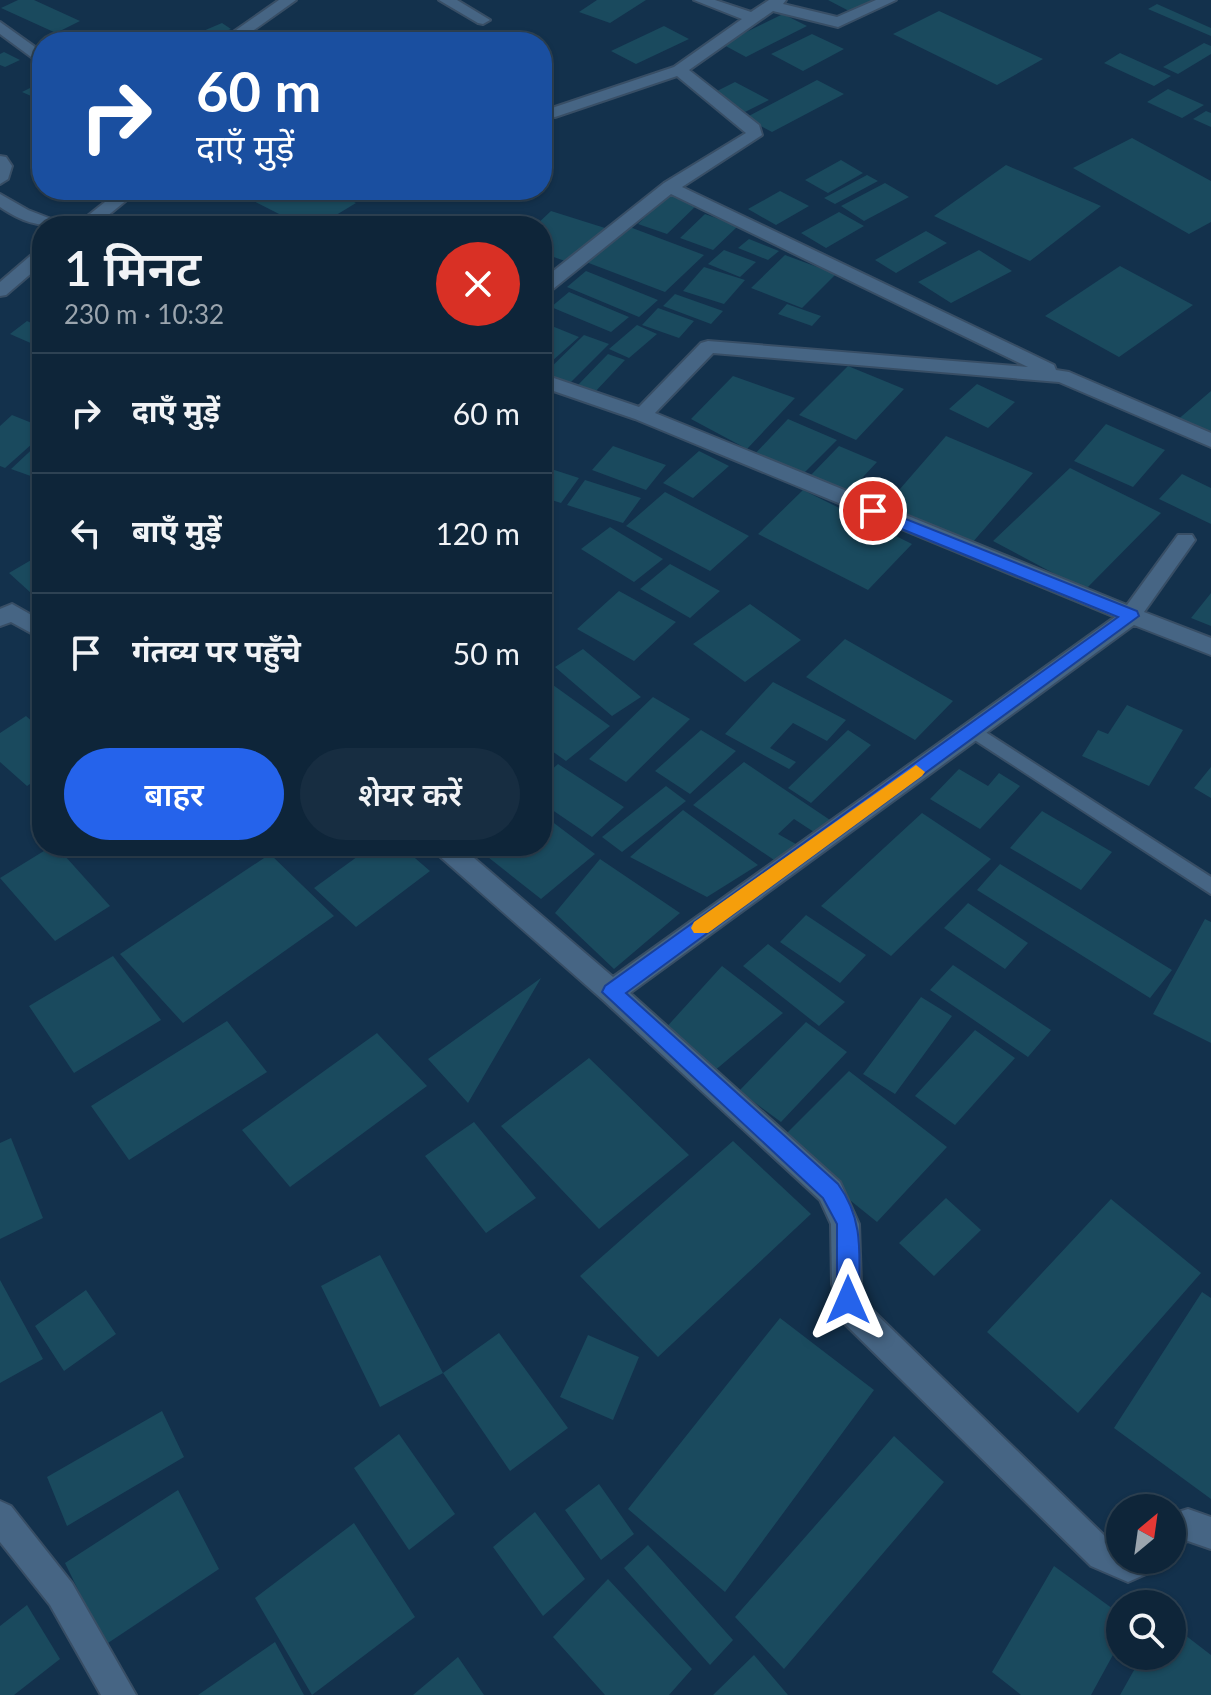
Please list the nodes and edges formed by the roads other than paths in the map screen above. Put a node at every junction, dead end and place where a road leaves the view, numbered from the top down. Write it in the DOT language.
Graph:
graph roads {
  1 [pos="289,0"];
  2 [pos="446,0"];
  3 [pos="701,0"];
  4 [pos="889,0"];
  5 [pos="775,3"];
  6 [pos="753,18"];
  7 [pos="483,20"];
  8 [pos="0,27"];
  9 [pos="242,32"];
  10 [pos="32,52"];
  11 [pos="679,70"];
  12 [pos="552,113"];
  13 [pos="0,161"];
  14 [pos="0,179"];
  15 [pos="670,187"];
  16 [pos="1,200"];
  17 [pos="118,200"];
  18 [pos="97,216"];
  19 [pos="32,218"];
  20 [pos="32,264"];
  21 [pos="552,281"];
  22 [pos="0,291"];
  23 [pos="1062,376"];
  24 [pos="552,384"];
  25 [pos="642,415"];
  26 [pos="1211,441"];
  27 [pos="1185,540"];
  28 [pos="1131,616"];
  29 [pos="0,618"];
  30 [pos="32,625"];
  31 [pos="1211,647"];
  32 [pos="973,730"];
  33 [pos="456,856"];
  34 [pos="1211,887"];
  35 [pos="612,992"];
  36 [pos="0,1517"];
  37 [pos="1186,1526"];
  38 [pos="1211,1533"];
  39 [pos="1106,1557"];
  40 [pos="119,1695"];
  1 -- 9 [label="street"];
  2 -- 7 [label="street"];
  3 -- 6 [label="street"];
  4 -- 5 [label="street"];
  5 -- 6 [label="street"];
  6 -- 11 [label="street"];
  8 -- 10 [label="street"];
  11 -- 12 [label="street"];
  11 -- 15 [label="street"];
  13 -- 14 [label="street"];
  15 -- 21 [label="street"];
  15 -- 23 [label="street"];
  16 -- 19 [label="street"];
  17 -- 18 [label="street"];
  20 -- 22 [label="street"];
  23 -- 25 [label="street"];
  23 -- 26 [label="street"];
  24 -- 25 [label="street"];
  25 -- 28 [label="street"];
  27 -- 28 [label="street"];
  28 -- 31 [label="street"];
  28 -- 32 [label="street"];
  29 -- 30 [label="street"];
  32 -- 34 [label="lane"];
  32 -- 35 [label="street"];
  33 -- 35 [label="street"];
  35 -- 39 [label="street"];
  36 -- 40 [label="street"];
  37 -- 38 [label="street"];
}
